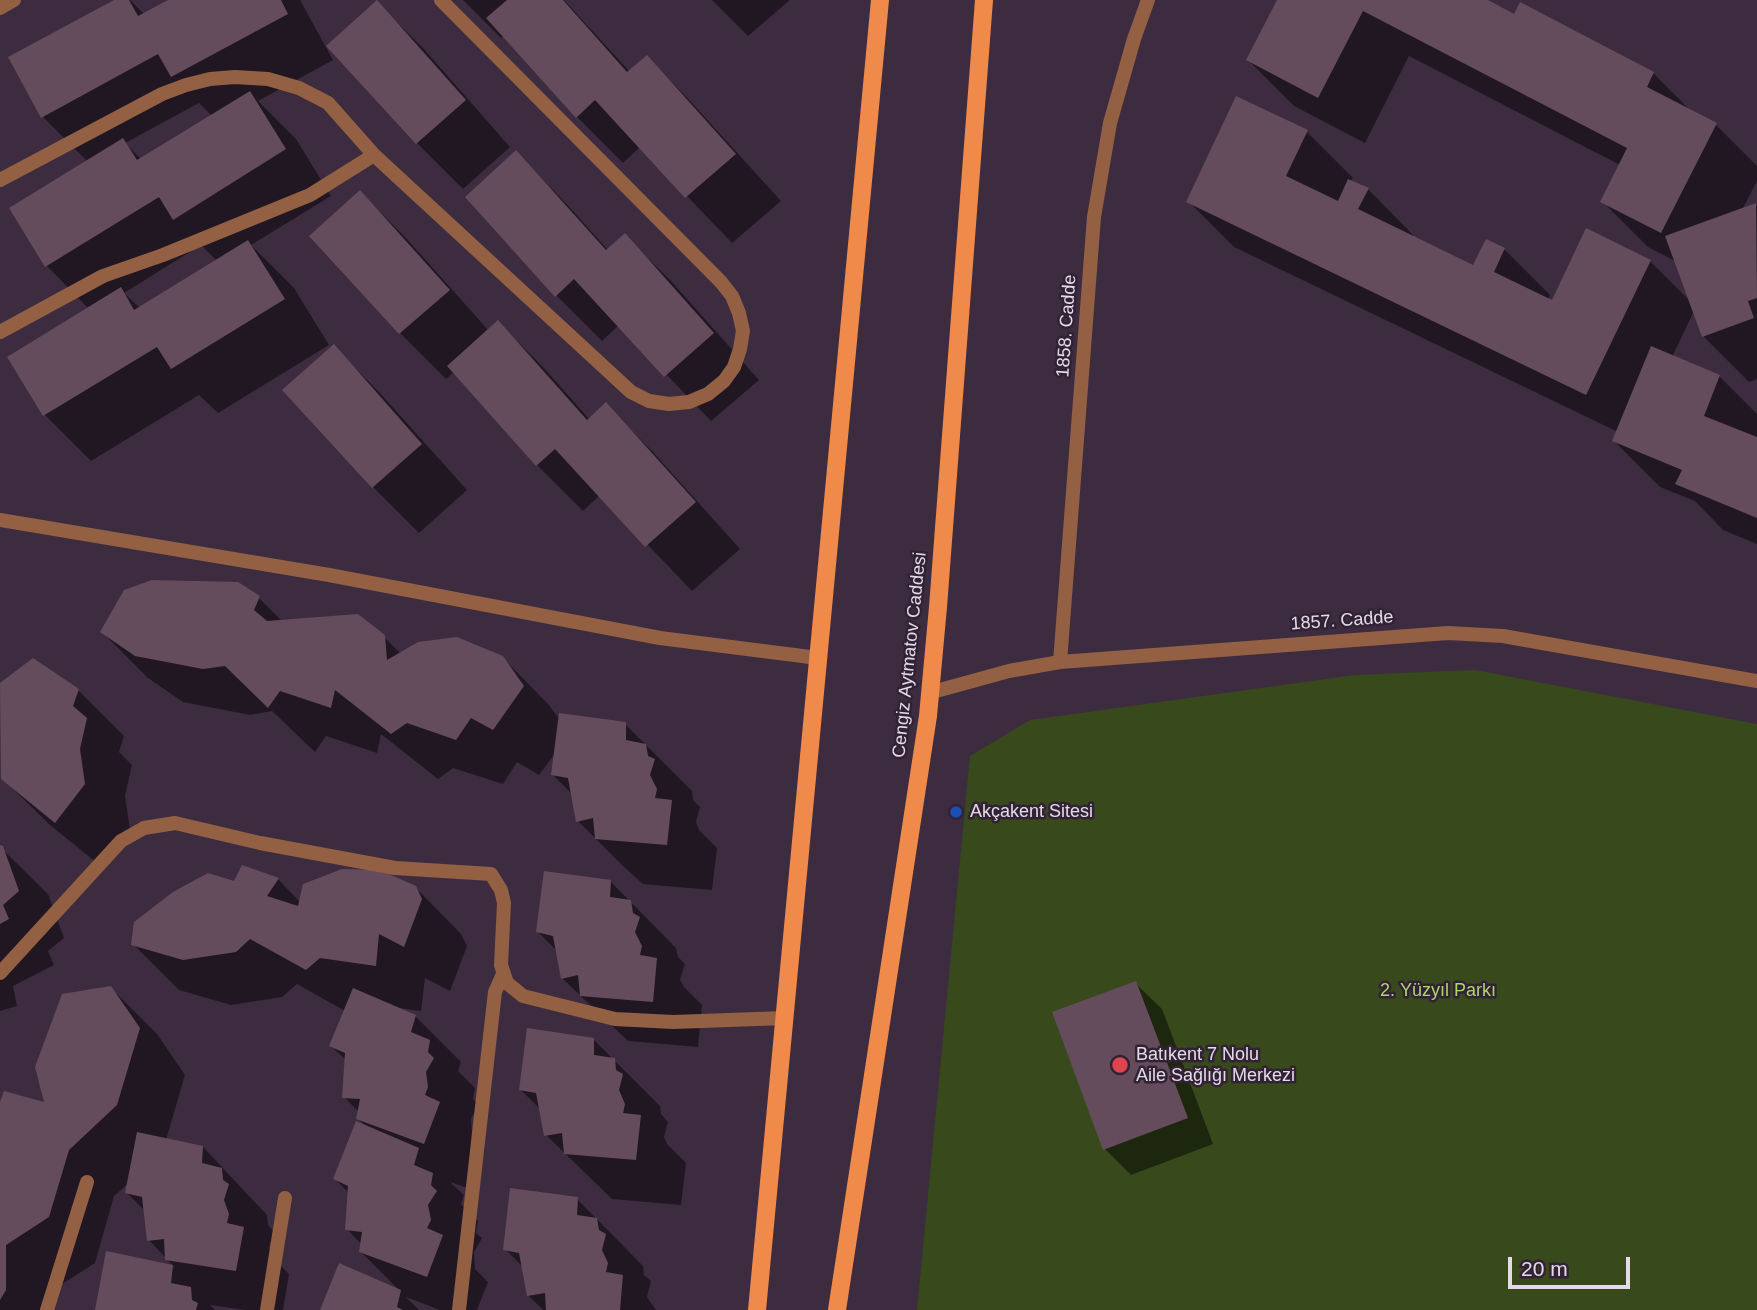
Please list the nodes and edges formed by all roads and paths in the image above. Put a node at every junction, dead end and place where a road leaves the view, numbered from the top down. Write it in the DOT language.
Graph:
graph roads {
  1 [pos="14,0"];
  2 [pos="441,0"];
  3 [pos="880,0"];
  4 [pos="984,0"];
  5 [pos="1148,0"];
  6 [pos="0,8"];
  7 [pos="374,155"];
  8 [pos="0,180"];
  9 [pos="0,332"];
  10 [pos="0,520"];
  11 [pos="818,658"];
  12 [pos="1060,662"];
  13 [pos="1757,681"];
  14 [pos="929,693"];
  15 [pos="0,973"];
  16 [pos="503,974"];
  17 [pos="785,1018"];
  18 [pos="88,1182"];
  19 [pos="285,1198"];
  20 [pos="47,1310"];
  21 [pos="267,1310"];
  22 [pos="458,1310"];
  23 [pos="757,1310"];
  24 [pos="837,1310"];
  1 -- 6 [label="street"];
  2 -- 7 [label="street"];
  3 -- 11 [label="main road"];
  4 -- 14 [label="main road, Cengiz Aytmatov Caddesi"];
  5 -- 12 [label="street, 1858. Cadde"];
  7 -- 8 [label="street"];
  7 -- 9 [label="street"];
  10 -- 11 [label="street"];
  11 -- 17 [label="main road"];
  12 -- 13 [label="street, 1857. Cadde"];
  12 -- 14 [label="street, 1857. Cadde"];
  14 -- 24 [label="main road, Cengiz Aytmatov Caddesi"];
  15 -- 16 [label="street"];
  16 -- 17 [label="street"];
  16 -- 22 [label="street"];
  17 -- 23 [label="main road"];
  18 -- 20 [label="street"];
  19 -- 21 [label="street"];
}
